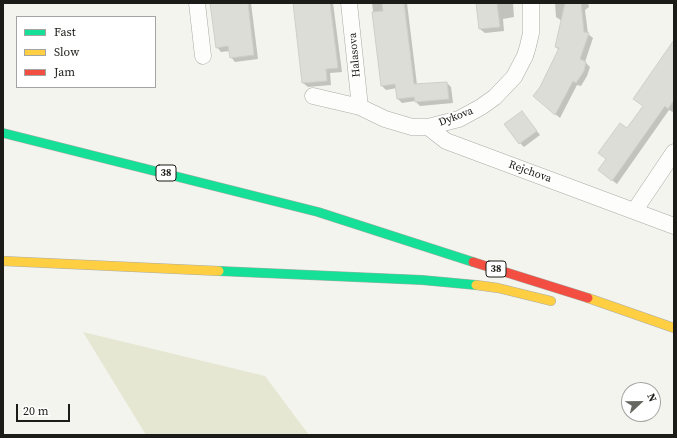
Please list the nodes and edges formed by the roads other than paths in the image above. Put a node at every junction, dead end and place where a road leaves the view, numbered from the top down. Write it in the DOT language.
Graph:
graph roads {
  1 [pos="197,3"];
  2 [pos="349,3"];
  3 [pos="531,3"];
  4 [pos="203,56"];
  5 [pos="312,96"];
  6 [pos="360,107"];
  7 [pos="428,127"];
  8 [pos="3,133"];
  9 [pos="674,152"];
  10 [pos="635,210"];
  11 [pos="674,226"];
  12 [pos="3,261"];
  13 [pos="561,304"];
  14 [pos="622,320"];
  15 [pos="674,328"];
  16 [pos="674,333"];
  1 -- 4 [label="street"];
  2 -- 6 [label="street, Halasova"];
  3 -- 7 [label="street, Dykova"];
  5 -- 6 [label="street, Dykova"];
  6 -- 7 [label="street, Dykova"];
  7 -- 10 [label="street, Rejchova"];
  8 -- 15 [label="main road, 38"];
  9 -- 10 [label="street"];
  10 -- 11 [label="street, Rejchova"];
  12 -- 13 [label="main road"];
  14 -- 16 [label="main road"];
}
